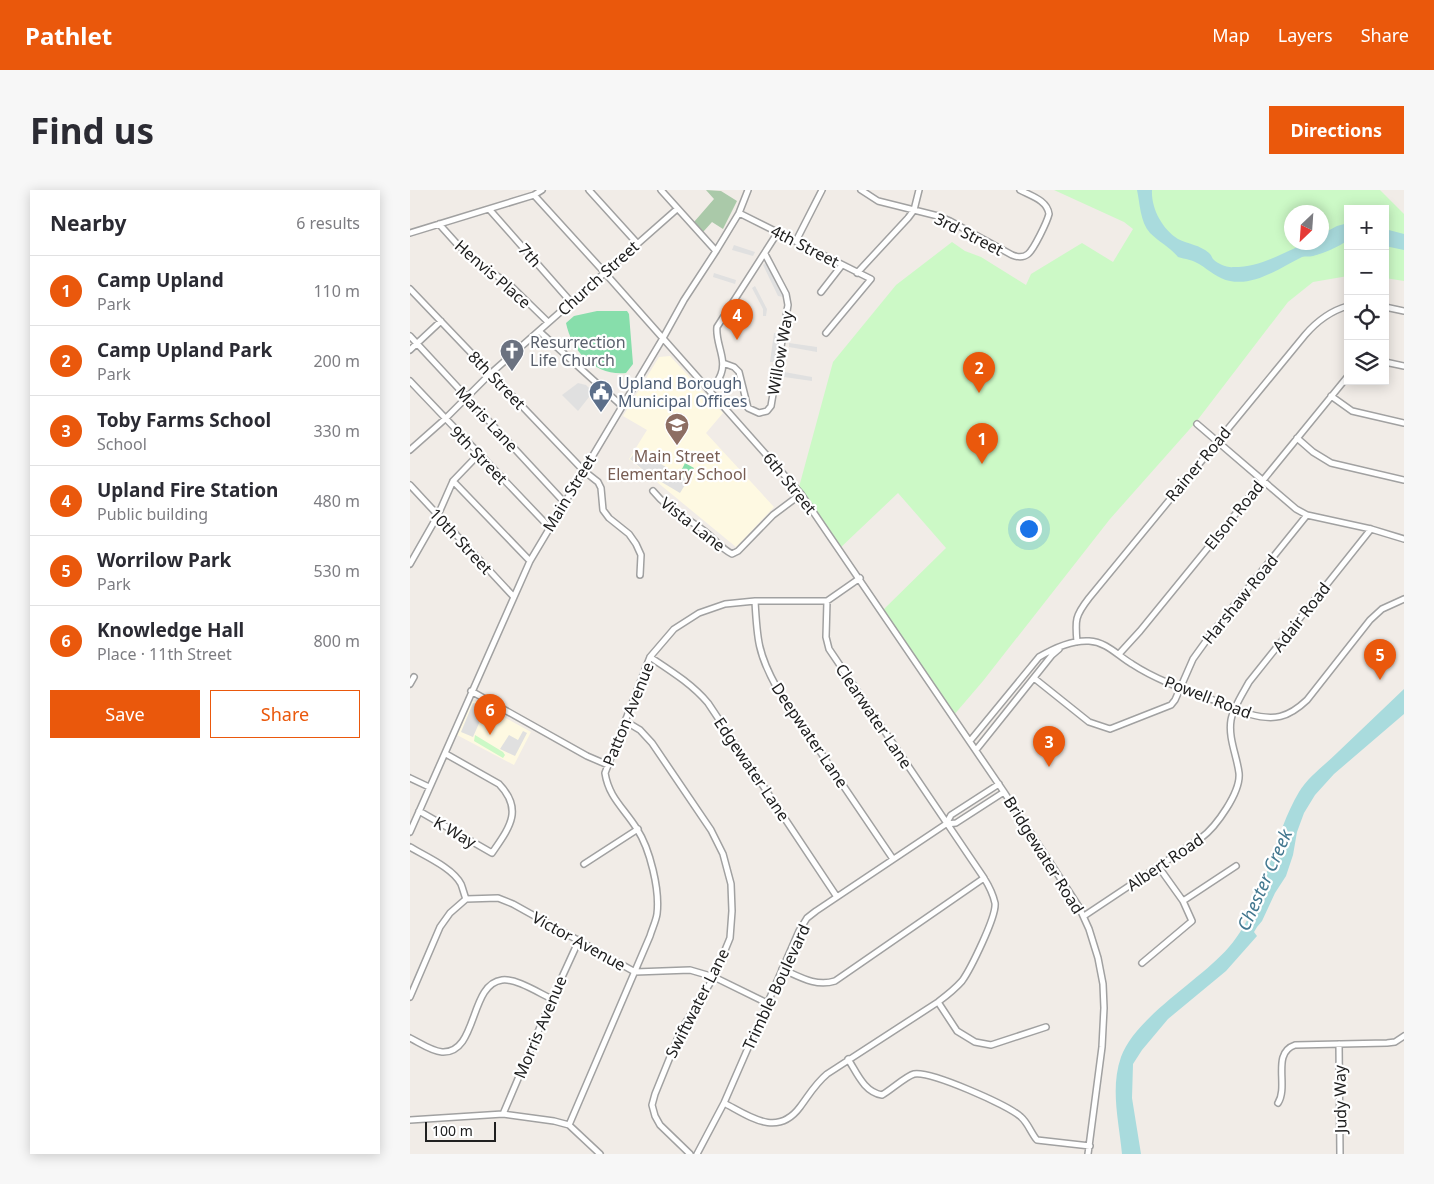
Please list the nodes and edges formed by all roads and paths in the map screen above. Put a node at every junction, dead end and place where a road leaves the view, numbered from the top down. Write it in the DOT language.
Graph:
graph roads {
  1 [pos="542,190"];
  2 [pos="589,190"];
  3 [pos="661,190"];
  4 [pos="748,190"];
  5 [pos="822,190"];
  6 [pos="861,190"];
  7 [pos="919,190"];
  8 [pos="1020,190"];
  9 [pos="534,196"];
  10 [pos="489,209"];
  11 [pos="677,209"];
  12 [pos="914,210"];
  13 [pos="739,213"];
  14 [pos="439,224"];
  15 [pos="778,232"];
  16 [pos="410,233"];
  17 [pos="796,241"];
  18 [pos="637,243"];
  19 [pos="716,251"];
  20 [pos="765,254"];
  21 [pos="842,265"];
  22 [pos="605,273"];
  23 [pos="857,273"];
  24 [pos="410,289"];
  25 [pos="821,292"];
  26 [pos="571,302"];
  27 [pos="1344,307"];
  28 [pos="1389,307"];
  29 [pos="1404,311"];
  30 [pos="442,321"];
  31 [pos="548,322"];
  32 [pos="539,331"];
  33 [pos="826,333"];
  34 [pos="410,336"];
  35 [pos="663,338"];
  36 [pos="417,344"];
  37 [pos="410,350"];
  38 [pos="723,363"];
  39 [pos="1389,363"];
  40 [pos="1404,366"];
  41 [pos="490,374"];
  42 [pos="410,381"];
  43 [pos="1344,381"];
  44 [pos="710,391"];
  45 [pos="1331,396"];
  46 [pos="467,397"];
  47 [pos="622,406"];
  48 [pos="445,419"];
  49 [pos="1404,423"];
  50 [pos="1197,424"];
  51 [pos="1297,438"];
  52 [pos="1216,441"];
  53 [pos="410,450"];
  54 [pos="479,454"];
  55 [pos="584,471"];
  56 [pos="1262,480"];
  57 [pos="1404,480"];
  58 [pos="453,481"];
  59 [pos="410,485"];
  60 [pos="653,491"];
  61 [pos="801,494"];
  62 [pos="564,502"];
  63 [pos="438,515"];
  64 [pos="1307,515"];
  65 [pos="549,527"];
  66 [pos="1371,529"];
  67 [pos="1404,539"];
  68 [pos="530,560"];
  69 [pos="410,564"];
  70 [pos="640,575"];
  71 [pos="860,578"];
  72 [pos="513,596"];
  73 [pos="1404,598"];
  74 [pos="755,601"];
  75 [pos="827,601"];
  76 [pos="1077,642"];
  77 [pos="1063,645"];
  78 [pos="1119,654"];
  79 [pos="650,657"];
  80 [pos="414,677"];
  81 [pos="1034,678"];
  82 [pos="410,684"];
  83 [pos="1181,687"];
  84 [pos="471,691"];
  85 [pos="1236,708"];
  86 [pos="624,721"];
  87 [pos="959,725"];
  88 [pos="970,741"];
  89 [pos="976,750"];
  90 [pos="446,754"];
  91 [pos="608,765"];
  92 [pos="410,778"];
  93 [pos="999,784"];
  94 [pos="428,787"];
  95 [pos="1004,792"];
  96 [pos="419,811"];
  97 [pos="946,824"];
  98 [pos="638,830"];
  99 [pos="410,832"];
  100 [pos="410,847"];
  101 [pos="893,859"];
  102 [pos="584,864"];
  103 [pos="1158,866"];
  104 [pos="1236,866"];
  105 [pos="984,878"];
  106 [pos="837,897"];
  107 [pos="466,899"];
  108 [pos="1183,901"];
  109 [pos="1084,916"];
  110 [pos="578,940"];
  111 [pos="1142,963"];
  112 [pos="782,969"];
  113 [pos="635,972"];
  114 [pos="714,977"];
  115 [pos="410,997"];
  116 [pos="552,999"];
  117 [pos="938,1002"];
  118 [pos="767,1003"];
  119 [pos="1046,1027"];
  120 [pos="1404,1036"];
  121 [pos="410,1038"];
  122 [pos="1339,1044"];
  123 [pos="848,1059"];
  124 [pos="724,1103"];
  125 [pos="1278,1103"];
  126 [pos="503,1114"];
  127 [pos="410,1120"];
  128 [pos="569,1124"];
  129 [pos="1090,1146"];
  130 [pos="600,1154"];
  131 [pos="690,1154"];
  132 [pos="697,1154"];
  133 [pos="1088,1154"];
  134 [pos="1340,1154"];
  1 -- 9 [label="street"];
  2 -- 18 [label="street"];
  3 -- 11 [label="street"];
  4 -- 13 [label="street, Main Street"];
  5 -- 17 [label="street"];
  6 -- 12 [label="street, 3rd Street"];
  7 -- 12 [label="street"];
  8 -- 12 [label="street, 3rd Street"];
  9 -- 10 [label="street"];
  9 -- 22 [label="street, 6th Street"];
  10 -- 14 [label="street"];
  10 -- 26 [label="street, 7th"];
  11 -- 18 [label="street, Church Street"];
  11 -- 19 [label="street"];
  12 -- 23 [label="street"];
  13 -- 15 [label="street, 4th Street"];
  13 -- 19 [label="street, Main Street"];
  14 -- 16 [label="street"];
  14 -- 31 [label="street, Henvis Place"];
  15 -- 17 [label="street, 4th Street"];
  15 -- 20 [label="street"];
  17 -- 21 [label="street, 4th Street"];
  18 -- 22 [label="street, Church Street"];
  19 -- 35 [label="street, Main Street"];
  20 -- 38 [label="street"];
  20 -- 38 [label="street, Willow Way"];
  21 -- 23 [label="street, 4th Street"];
  21 -- 25 [label="street"];
  22 -- 26 [label="street, Church Street"];
  22 -- 35 [label="street, 6th Street"];
  23 -- 33 [label="street, 4th Street"];
  24 -- 30 [label="street, 8th Street"];
  26 -- 31 [label="street, Church Street"];
  27 -- 52 [label="street, Rainer Road"];
  28 -- 29 [label="street"];
  30 -- 36 [label="street"];
  30 -- 41 [label="street, 8th Street"];
  31 -- 32 [label="street, Church Street"];
  32 -- 41 [label="street, Church Street"];
  32 -- 47 [label="street"];
  34 -- 36 [label="street, Maris Lane"];
  35 -- 44 [label="street, 6th Street"];
  35 -- 47 [label="street, Main Street"];
  36 -- 37 [label="street"];
  36 -- 46 [label="street, Maris Lane"];
  38 -- 44 [label="street"];
  39 -- 40 [label="street"];
  41 -- 46 [label="street, Church Street"];
  41 -- 55 [label="street, 8th Street"];
  42 -- 48 [label="street, 9th Street"];
  43 -- 45 [label="street, Elson Road"];
  44 -- 61 [label="street, 6th Street"];
  45 -- 49 [label="street"];
  45 -- 51 [label="street, Elson Road"];
  46 -- 48 [label="street, Church Street"];
  46 -- 62 [label="street, Maris Lane"];
  47 -- 55 [label="street, Main Street"];
  48 -- 53 [label="street, Church Street"];
  48 -- 54 [label="street, 9th Street"];
  50 -- 52 [label="street"];
  51 -- 56 [label="street, Elson Road"];
  51 -- 57 [label="street"];
  52 -- 56 [label="street"];
  52 -- 76 [label="street, Rainer Road"];
  54 -- 58 [label="street"];
  54 -- 65 [label="street, 9th Street"];
  55 -- 62 [label="street, Main Street"];
  55 -- 70 [label="street, 8th Street"];
  56 -- 64 [label="street"];
  56 -- 78 [label="street, Elson Road"];
  58 -- 63 [label="street"];
  58 -- 68 [label="street"];
  59 -- 63 [label="street, 10th Street"];
  60 -- 61 [label="street, Vista Lane"];
  61 -- 71 [label="street, 6th Street"];
  62 -- 65 [label="street, Main Street"];
  63 -- 69 [label="street"];
  63 -- 72 [label="street, 10th Street"];
  64 -- 66 [label="street"];
  64 -- 83 [label="street, Harshaw Road"];
  65 -- 68 [label="street, Main Street"];
  66 -- 67 [label="street"];
  66 -- 85 [label="street, Adair Road"];
  68 -- 72 [label="street, Main Street"];
  71 -- 75 [label="street"];
  71 -- 87 [label="street, 6th Street"];
  72 -- 84 [label="street, Main Street"];
  73 -- 85 [label="street, Powell Road"];
  74 -- 75 [label="street, Patton Avenue"];
  74 -- 79 [label="street, Patton Avenue"];
  74 -- 101 [label="street, Deepwater Lane"];
  75 -- 97 [label="street, Clearwater Lane"];
  76 -- 77 [label="street, Powell Road"];
  76 -- 78 [label="street, Powell Road"];
  77 -- 81 [label="street"];
  77 -- 88 [label="street, Powell Road"];
  78 -- 83 [label="street, Powell Road"];
  79 -- 86 [label="street, Patton Avenue"];
  79 -- 106 [label="street, Edgewater Lane"];
  80 -- 82 [label="street"];
  81 -- 83 [label="street, Harshaw Road"];
  81 -- 89 [label="street"];
  83 -- 85 [label="street, Powell Road"];
  84 -- 90 [label="street, Main Street"];
  84 -- 91 [label="street"];
  85 -- 103 [label="street, Albert Road"];
  86 -- 91 [label="street, Patton Avenue"];
  86 -- 114 [label="street, Swiftwater Lane"];
  87 -- 88 [label="street, Bridgewater Road"];
  88 -- 89 [label="street, Bridgewater Road"];
  89 -- 93 [label="street, Bridgewater Road"];
  90 -- 94 [label="street, Main Street"];
  90 -- 96 [label="street, K Way"];
  91 -- 98 [label="street, Patton Avenue"];
  92 -- 94 [label="street"];
  93 -- 95 [label="street, Bridgewater Road"];
  93 -- 97 [label="street, Trimble Boulevard"];
  94 -- 96 [label="street, Main Street"];
  95 -- 97 [label="street, Trimble Boulevard"];
  95 -- 109 [label="street, Bridgewater Road"];
  96 -- 99 [label="street, Main Street"];
  97 -- 101 [label="street, Trimble Boulevard"];
  97 -- 105 [label="street, Clearwater Lane"];
  98 -- 102 [label="street"];
  98 -- 113 [label="street, Patton Avenue"];
  100 -- 107 [label="street"];
  101 -- 106 [label="street, Trimble Boulevard"];
  103 -- 108 [label="street"];
  103 -- 109 [label="street, Albert Road"];
  104 -- 108 [label="street"];
  105 -- 112 [label="street"];
  105 -- 117 [label="street, Clearwater Lane"];
  106 -- 112 [label="street, Trimble Boulevard"];
  107 -- 110 [label="street, Victor Avenue"];
  107 -- 115 [label="street"];
  108 -- 111 [label="street"];
  109 -- 129 [label="street, Bridgewater Road"];
  110 -- 113 [label="street, Victor Avenue"];
  110 -- 116 [label="street, Morris Avenue"];
  112 -- 118 [label="street, Trimble Boulevard"];
  113 -- 114 [label="street, Victor Avenue"];
  113 -- 128 [label="street, Patton Avenue"];
  114 -- 118 [label="street, Victor Avenue"];
  114 -- 131 [label="street, Swiftwater Lane"];
  116 -- 121 [label="street"];
  116 -- 126 [label="street, Morris Avenue"];
  117 -- 119 [label="street"];
  117 -- 123 [label="street, Clearwater Lane"];
  118 -- 124 [label="street, Trimble Boulevard"];
  120 -- 122 [label="street"];
  122 -- 125 [label="street"];
  122 -- 134 [label="street, Judy Way"];
  123 -- 124 [label="street, Clearwater Lane"];
  123 -- 129 [label="street"];
  124 -- 132 [label="street, Trimble Boulevard"];
  126 -- 127 [label="street"];
  126 -- 128 [label="street"];
  128 -- 130 [label="street"];
  129 -- 133 [label="street, Bridgewater Road"];
}
